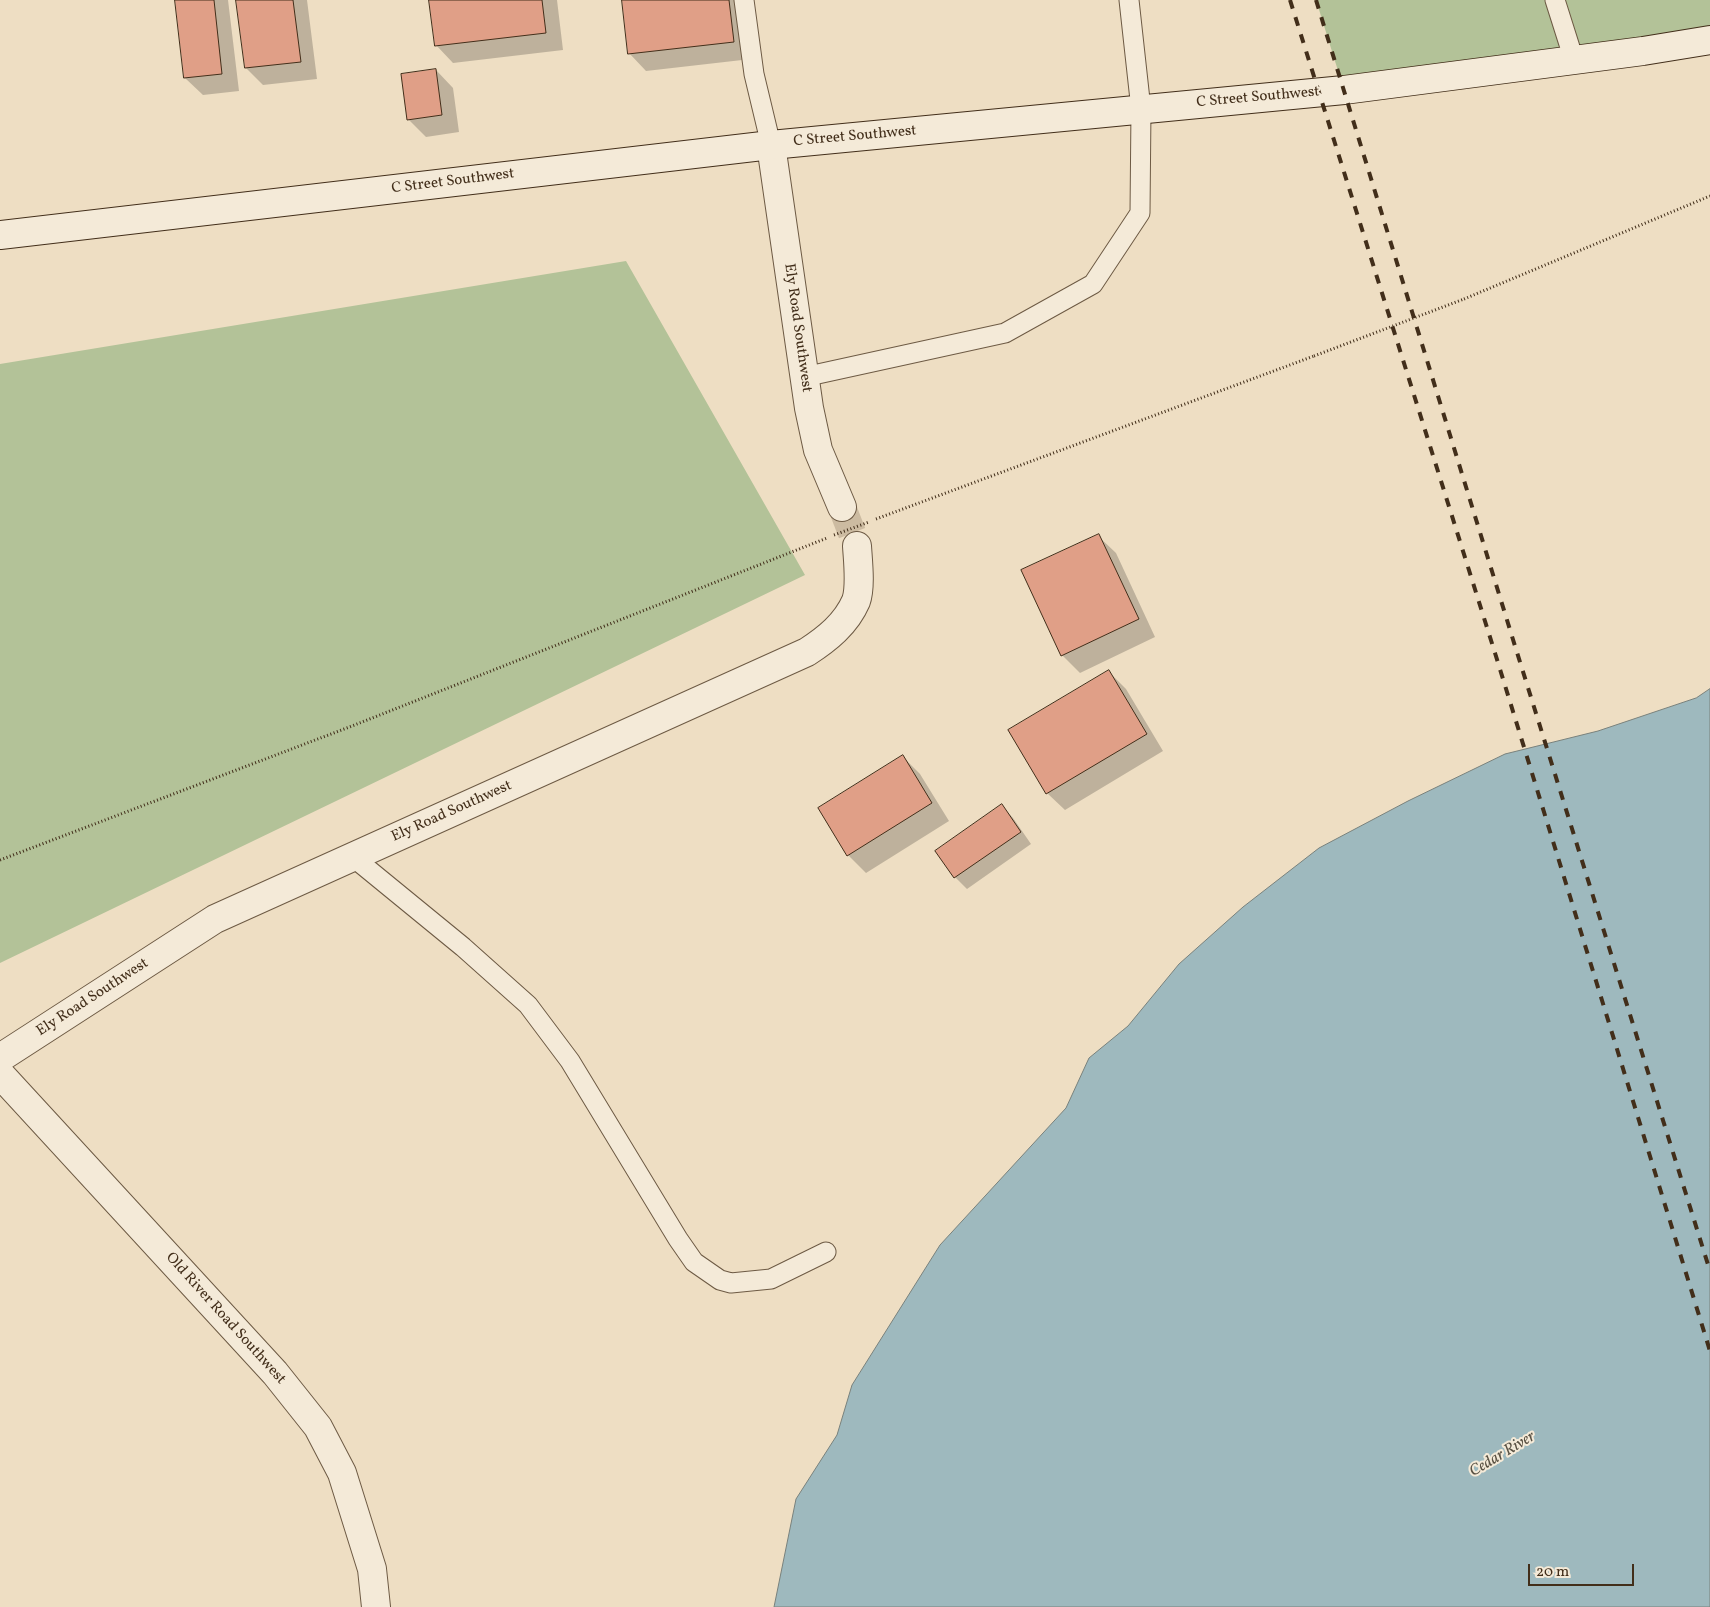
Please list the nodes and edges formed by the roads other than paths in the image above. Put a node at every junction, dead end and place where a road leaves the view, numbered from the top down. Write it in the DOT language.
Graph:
graph roads {
  1 [pos="744,0"];
  2 [pos="1129,0"];
  3 [pos="1555,0"];
  4 [pos="1710,40"];
  5 [pos="1574,60"];
  6 [pos="1141,109"];
  7 [pos="771,145"];
  8 [pos="0,235"];
  9 [pos="804,377"];
  10 [pos="842,507"];
  11 [pos="846,541"];
  12 [pos="353,857"];
  13 [pos="0,1058"];
  14 [pos="0,1074"];
  15 [pos="826,1252"];
  16 [pos="376,1607"];
  1 -- 7 [label="lane"];
  2 -- 6 [label="lane"];
  3 -- 5 [label="lane"];
  4 -- 5 [label="street, C Street Southwest"];
  5 -- 6 [label="street, C Street Southwest"];
  6 -- 7 [label="street, C Street Southwest"];
  6 -- 9 [label="lane"];
  7 -- 8 [label="street, C Street Southwest"];
  7 -- 9 [label="street, Ely Road Southwest"];
  9 -- 10 [label="street, Ely Road Southwest"];
  11 -- 12 [label="street, Ely Road Southwest"];
  12 -- 13 [label="street, Ely Road Southwest"];
  12 -- 15 [label="lane"];
  14 -- 16 [label="street, Old River Road Southwest"];
}
